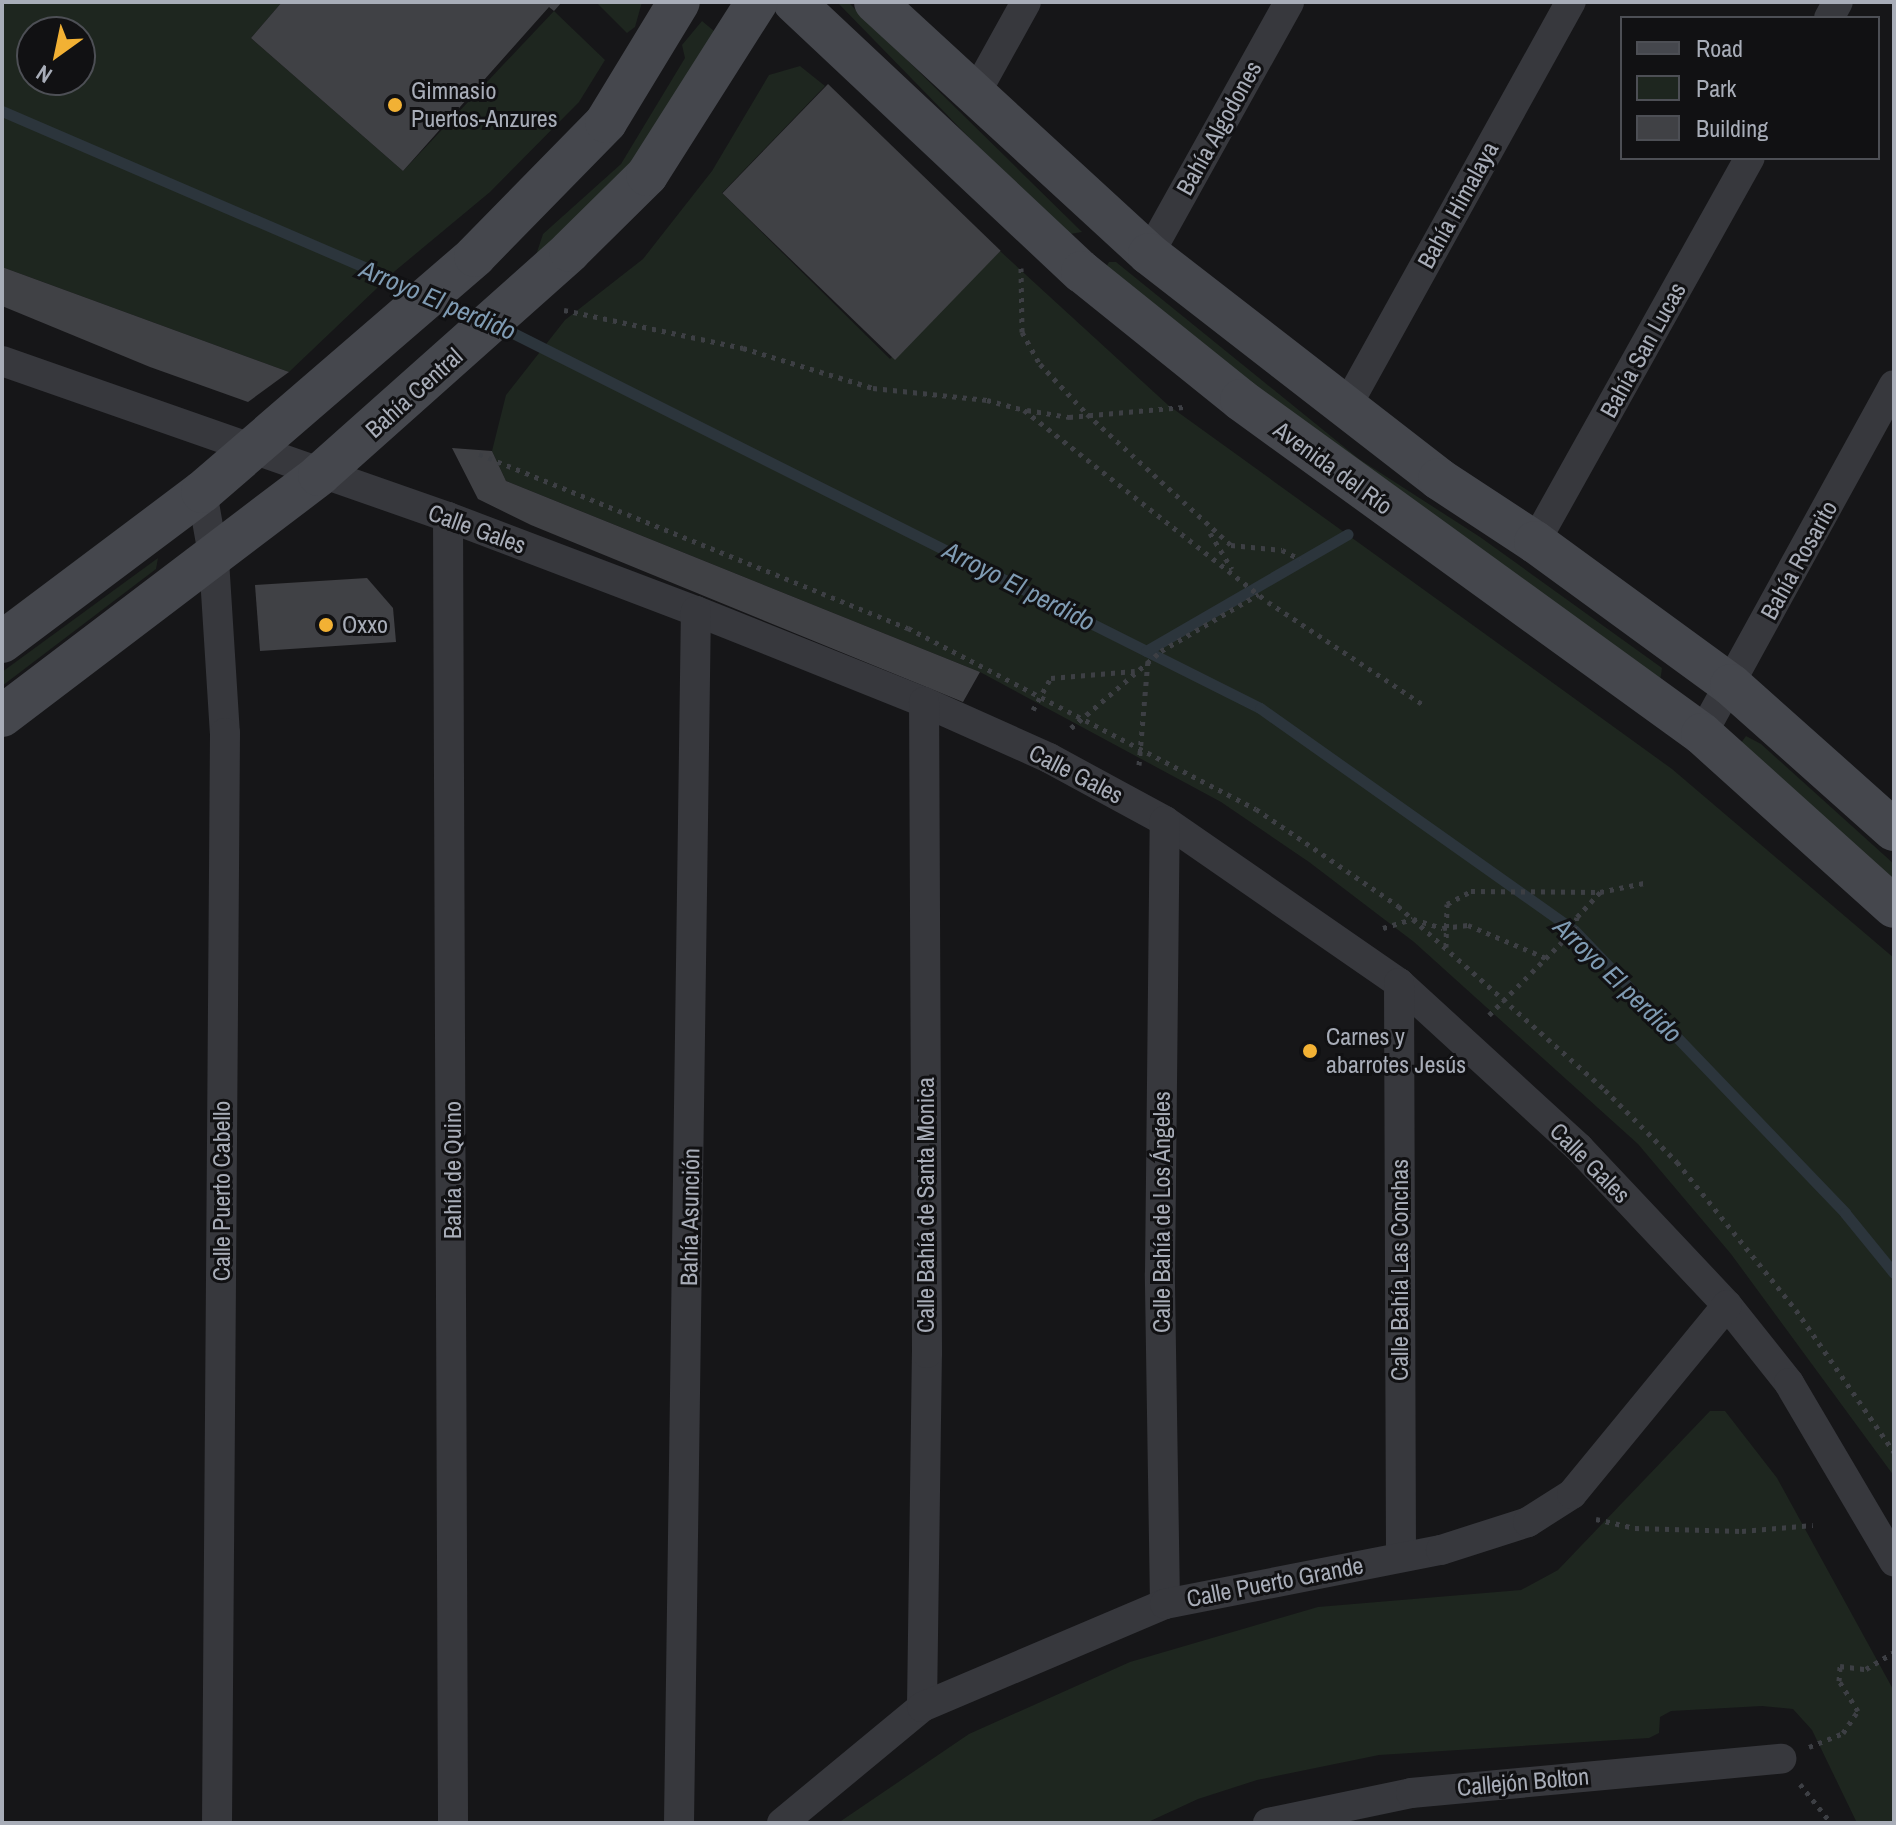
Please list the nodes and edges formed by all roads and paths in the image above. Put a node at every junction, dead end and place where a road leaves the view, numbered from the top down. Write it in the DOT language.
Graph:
graph roads {
  1 [pos="679,2"];
  2 [pos="757,2"];
  3 [pos="794,2"];
  4 [pos="875,2"];
  5 [pos="1026,2"];
  6 [pos="1289,2"];
  7 [pos="1571,2"];
  8 [pos="974,96"];
  9 [pos="1749,160"];
  10 [pos="1134,241"];
  11 [pos="485,246"];
  12 [pos="1021,259"];
  13 [pos="1082,272"];
  14 [pos="539,295"];
  15 [pos="2,361"];
  16 [pos="1894,385"];
  17 [pos="1189,407"];
  18 [pos="1345,409"];
  19 [pos="1024,410"];
  20 [pos="1087,414"];
  21 [pos="252,450"];
  22 [pos="319,475"];
  23 [pos="202,492"];
  24 [pos="448,517"];
  25 [pos="1207,528"];
  26 [pos="1535,542"];
  27 [pos="1300,559"];
  28 [pos="214,560"];
  29 [pos="1234,574"];
  30 [pos="1259,594"];
  31 [pos="696,611"];
  32 [pos="4,638"];
  33 [pos="1149,660"];
  34 [pos="1136,670"];
  35 [pos="1731,685"];
  36 [pos="924,702"];
  37 [pos="1425,706"];
  38 [pos="1033,710"];
  39 [pos="2,716"];
  40 [pos="1071,728"];
  41 [pos="1702,734"];
  42 [pos="1139,765"];
  43 [pos="1165,821"];
  44 [pos="1894,830"];
  45 [pos="1644,883"];
  46 [pos="1600,892"];
  47 [pos="1894,907"];
  48 [pos="1383,928"];
  49 [pos="1443,928"];
  50 [pos="1447,947"];
  51 [pos="1546,958"];
  52 [pos="1399,983"];
  53 [pos="1489,1015"];
  54 [pos="1727,1305"];
  55 [pos="1596,1519"];
  56 [pos="1813,1525"];
  57 [pos="1401,1556"];
  58 [pos="1894,1561"];
  59 [pos="1165,1604"];
  60 [pos="1894,1652"];
  61 [pos="922,1707"];
  62 [pos="1781,1759"];
  63 [pos="217,1823"];
  64 [pos="453,1823"];
  65 [pos="679,1823"];
  66 [pos="782,1823"];
  67 [pos="1268,1823"];
  68 [pos="1831,1823"];
  1 -- 11 [label="street"];
  2 -- 14 [label="street, Bahía Central"];
  3 -- 13 [label="street, Avenida del Río"];
  4 -- 8 [label="street"];
  5 -- 8 [label="street"];
  6 -- 10 [label="street, Bahía Algodones"];
  7 -- 18 [label="street, Bahía Himalaya"];
  8 -- 10 [label="street"];
  9 -- 26 [label="street, Bahía San Lucas"];
  10 -- 13 [label="street"];
  10 -- 18 [label="street"];
  11 -- 14 [label="street"];
  11 -- 21 [label="street"];
  12 -- 20 [label="path"];
  13 -- 41 [label="street, Avenida del Río"];
  14 -- 19 [label="path"];
  14 -- 22 [label="street, Bahía Central"];
  15 -- 21 [label="street, Calle Gales"];
  16 -- 35 [label="street, Bahía Rosarito"];
  17 -- 20 [label="path"];
  18 -- 26 [label="street"];
  19 -- 20 [label="path"];
  19 -- 29 [label="path"];
  20 -- 25 [label="path"];
  21 -- 22 [label="street, Calle Gales"];
  21 -- 23 [label="street"];
  22 -- 24 [label="street, Calle Gales"];
  22 -- 28 [label="street, Bahía Central"];
  23 -- 28 [label="street, Calle Puerto Cabello"];
  23 -- 32 [label="street"];
  24 -- 31 [label="street, Calle Gales"];
  24 -- 64 [label="street, Bahía de Quino"];
  25 -- 27 [label="path"];
  25 -- 29 [label="path"];
  26 -- 35 [label="street"];
  28 -- 39 [label="street, Bahía Central"];
  28 -- 63 [label="street, Calle Puerto Cabello"];
  29 -- 30 [label="path"];
  30 -- 33 [label="path"];
  30 -- 37 [label="path"];
  31 -- 36 [label="street, Calle Gales"];
  31 -- 65 [label="street, Bahía Asunción"];
  33 -- 34 [label="path"];
  33 -- 42 [label="path"];
  34 -- 38 [label="path"];
  34 -- 40 [label="path"];
  35 -- 41 [label="street, Bahía Rosarito"];
  35 -- 44 [label="street"];
  36 -- 43 [label="street, Calle Gales"];
  36 -- 61 [label="street, Calle Bahía de Santa Monica"];
  41 -- 47 [label="street, Avenida del Río"];
  43 -- 52 [label="street, Calle Gales"];
  43 -- 59 [label="street, Calle Bahía de Los Ángeles"];
  45 -- 46 [label="path"];
  46 -- 49 [label="path"];
  46 -- 51 [label="path"];
  48 -- 49 [label="path"];
  49 -- 50 [label="path"];
  49 -- 51 [label="path"];
  51 -- 53 [label="path"];
  52 -- 54 [label="street, Calle Gales"];
  52 -- 57 [label="street, Calle Bahía Las Conchas"];
  54 -- 57 [label="street, Calle Puerto Grande"];
  54 -- 58 [label="street, Calle Gales"];
  55 -- 56 [label="path"];
  57 -- 59 [label="street, Calle Puerto Grande"];
  59 -- 61 [label="street, Calle Puerto Grande"];
  60 -- 62 [label="path"];
  61 -- 66 [label="street, Calle Puerto Grande"];
  62 -- 67 [label="street, Callejón Bolton"];
  62 -- 68 [label="path"];
}
